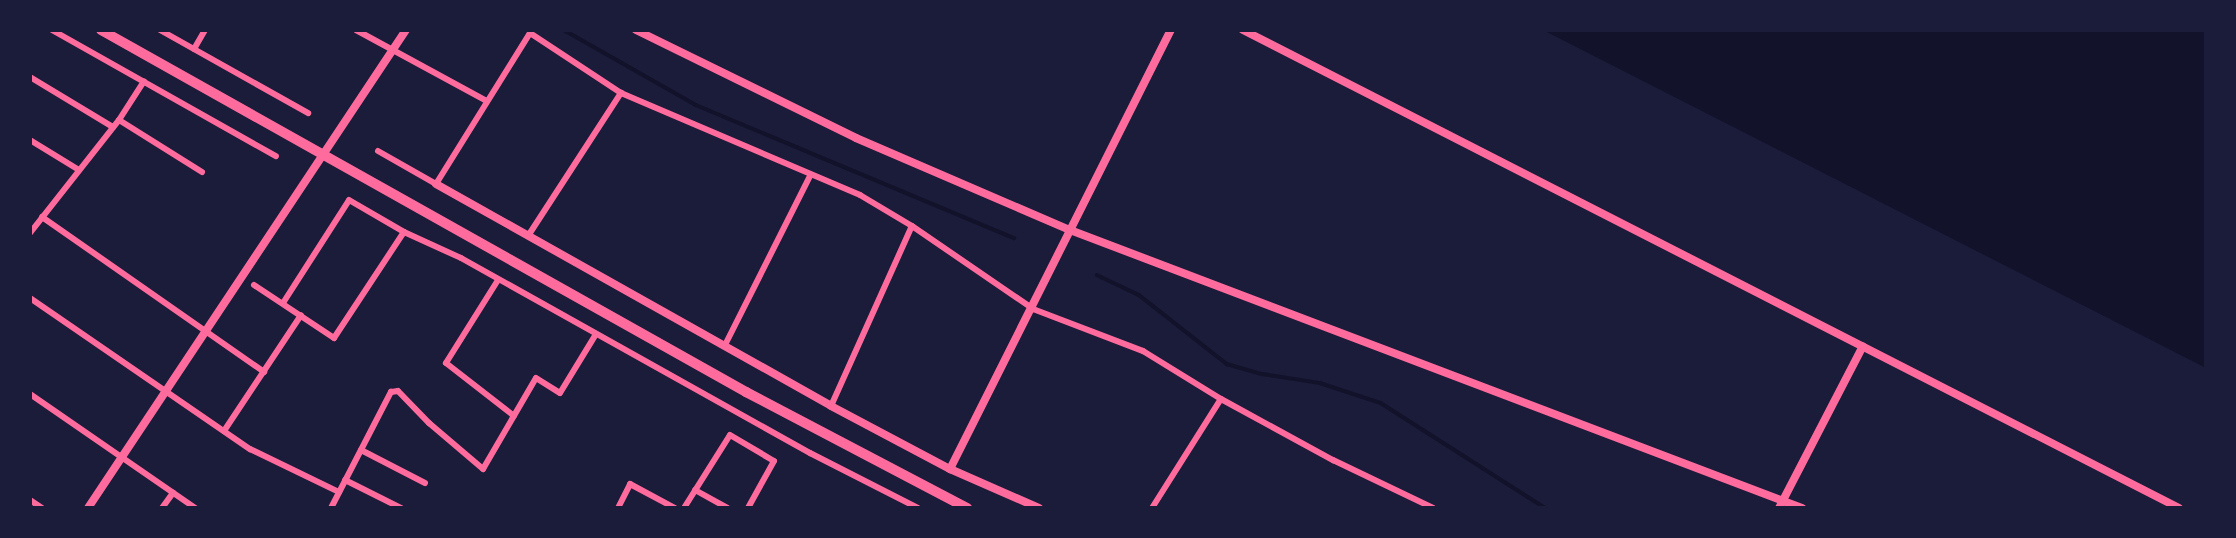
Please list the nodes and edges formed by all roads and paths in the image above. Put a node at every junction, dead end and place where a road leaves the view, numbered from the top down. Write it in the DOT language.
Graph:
graph roads {
  1 [pos="52,30"];
  2 [pos="101,30"];
  3 [pos="160,30"];
  4 [pos="205,30"];
  5 [pos="356,30"];
  6 [pos="406,30"];
  7 [pos="636,30"];
  8 [pos="1171,30"];
  9 [pos="1244,30"];
  10 [pos="194,49"];
  11 [pos="392,50"];
  12 [pos="30,77"];
  13 [pos="144,81"];
  14 [pos="621,93"];
  15 [pos="487,101"];
  16 [pos="308,113"];
  17 [pos="119,121"];
  18 [pos="113,127"];
  19 [pos="30,139"];
  20 [pos="377,151"];
  21 [pos="324,154"];
  22 [pos="276,156"];
  23 [pos="79,170"];
  24 [pos="202,172"];
  25 [pos="810,177"];
  26 [pos="436,184"];
  27 [pos="43,217"];
  28 [pos="912,226"];
  29 [pos="1070,230"];
  30 [pos="404,232"];
  31 [pos="30,233"];
  32 [pos="528,236"];
  33 [pos="498,280"];
  34 [pos="254,285"];
  35 [pos="30,298"];
  36 [pos="283,303"];
  37 [pos="1033,309"];
  38 [pos="301,315"];
  39 [pos="206,331"];
  40 [pos="596,334"];
  41 [pos="725,345"];
  42 [pos="1863,346"];
  43 [pos="264,372"];
  44 [pos="166,391"];
  45 [pos="30,394"];
  46 [pos="1221,399"];
  47 [pos="831,406"];
  48 [pos="514,416"];
  49 [pos="224,431"];
  50 [pos="361,450"];
  51 [pos="122,457"];
  52 [pos="950,469"];
  53 [pos="345,480"];
  54 [pos="425,483"];
  55 [pos="695,490"];
  56 [pos="173,492"];
  57 [pos="339,492"];
  58 [pos="30,500"];
  59 [pos="1782,505"];
  60 [pos="42,508"];
  61 [pos="88,508"];
  62 [pos="162,508"];
  63 [pos="195,508"];
  64 [pos="332,508"];
  65 [pos="401,508"];
  66 [pos="618,508"];
  67 [pos="675,508"];
  68 [pos="684,508"];
  69 [pos="727,508"];
  70 [pos="748,508"];
  71 [pos="918,508"];
  72 [pos="967,508"];
  73 [pos="1039,508"];
  74 [pos="1152,508"];
  75 [pos="1433,508"];
  76 [pos="1802,508"];
  77 [pos="2179,508"];
  1 -- 13 [label="street"];
  2 -- 21 [label="main road"];
  3 -- 10 [label="street"];
  4 -- 10 [label="street"];
  5 -- 11 [label="street"];
  6 -- 11 [label="street"];
  7 -- 29 [label="street"];
  8 -- 29 [label="street"];
  9 -- 42 [label="street"];
  10 -- 16 [label="street"];
  11 -- 15 [label="street"];
  11 -- 21 [label="street"];
  12 -- 18 [label="street"];
  13 -- 17 [label="street"];
  13 -- 22 [label="street"];
  14 -- 15 [label="street"];
  14 -- 25 [label="street"];
  14 -- 32 [label="street"];
  15 -- 26 [label="street"];
  17 -- 18 [label="street"];
  17 -- 24 [label="street"];
  18 -- 23 [label="street"];
  19 -- 23 [label="street"];
  20 -- 26 [label="street"];
  21 -- 39 [label="street"];
  21 -- 72 [label="main road"];
  23 -- 27 [label="street"];
  25 -- 28 [label="street"];
  25 -- 41 [label="street"];
  26 -- 32 [label="street"];
  27 -- 31 [label="street"];
  27 -- 39 [label="street"];
  28 -- 37 [label="street"];
  28 -- 47 [label="street"];
  29 -- 37 [label="street"];
  29 -- 59 [label="street"];
  30 -- 33 [label="street"];
  30 -- 36 [label="street"];
  30 -- 38 [label="street"];
  32 -- 41 [label="street"];
  33 -- 40 [label="street"];
  33 -- 48 [label="street"];
  34 -- 36 [label="street"];
  35 -- 44 [label="street"];
  36 -- 38 [label="street"];
  37 -- 46 [label="street"];
  37 -- 52 [label="street"];
  38 -- 43 [label="street"];
  39 -- 43 [label="street"];
  39 -- 44 [label="street"];
  40 -- 48 [label="street"];
  40 -- 71 [label="street"];
  41 -- 47 [label="street"];
  42 -- 59 [label="street"];
  42 -- 77 [label="street"];
  43 -- 49 [label="street"];
  44 -- 49 [label="street"];
  44 -- 51 [label="street"];
  45 -- 51 [label="street"];
  46 -- 74 [label="street"];
  46 -- 75 [label="street"];
  47 -- 52 [label="street"];
  48 -- 50 [label="street"];
  49 -- 57 [label="street"];
  50 -- 53 [label="street"];
  50 -- 54 [label="street"];
  51 -- 56 [label="street"];
  51 -- 61 [label="street"];
  52 -- 73 [label="street"];
  53 -- 57 [label="street"];
  53 -- 65 [label="street"];
  55 -- 68 [label="street"];
  55 -- 69 [label="street"];
  55 -- 70 [label="street"];
  56 -- 62 [label="street"];
  56 -- 63 [label="street"];
  57 -- 64 [label="street"];
  58 -- 60 [label="street"];
  59 -- 76 [label="street"];
  66 -- 67 [label="street"];
}
